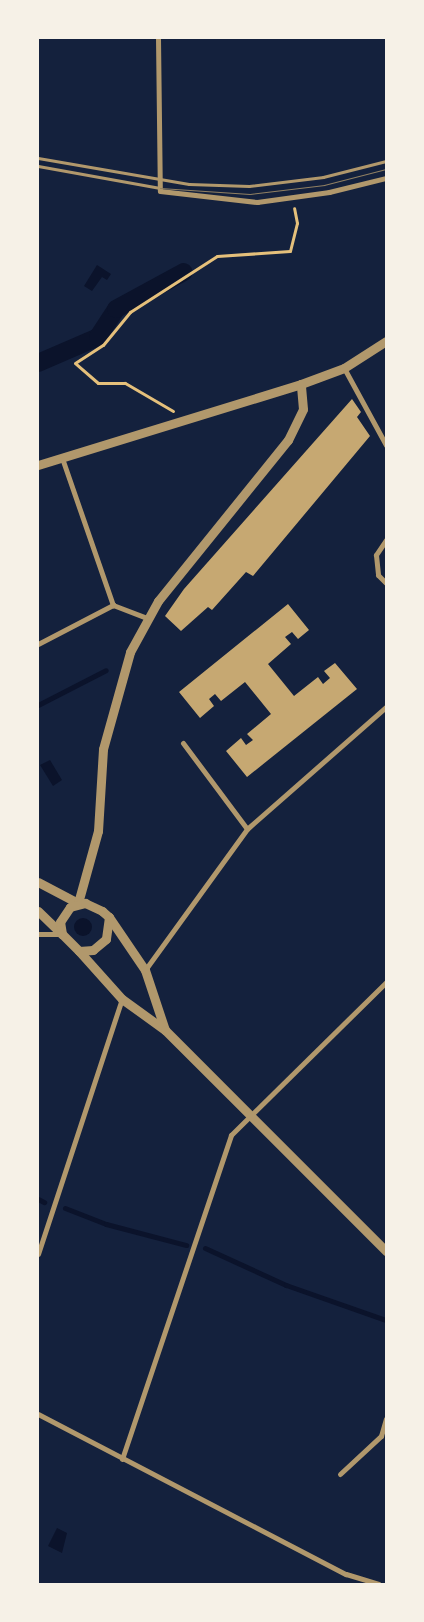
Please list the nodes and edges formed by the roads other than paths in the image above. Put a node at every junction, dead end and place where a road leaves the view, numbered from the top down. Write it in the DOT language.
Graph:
graph roads {
  1 [pos="158,38"];
  2 [pos="38,158"];
  3 [pos="386,161"];
  4 [pos="38,166"];
  5 [pos="386,178"];
  6 [pos="160,179"];
  7 [pos="160,190"];
  8 [pos="386,341"];
  9 [pos="344,368"];
  10 [pos="301,384"];
  11 [pos="386,445"];
  12 [pos="62,458"];
  13 [pos="38,465"];
  14 [pos="386,540"];
  15 [pos="386,583"];
  16 [pos="113,605"];
  17 [pos="147,618"];
  18 [pos="38,644"];
  19 [pos="386,707"];
  20 [pos="183,744"];
  21 [pos="248,829"];
  22 [pos="38,882"];
  23 [pos="78,903"];
  24 [pos="38,910"];
  25 [pos="109,917"];
  26 [pos="38,934"];
  27 [pos="62,934"];
  28 [pos="78,951"];
  29 [pos="145,970"];
  30 [pos="386,982"];
  31 [pos="122,999"];
  32 [pos="165,1030"];
  33 [pos="250,1117"];
  34 [pos="386,1251"];
  35 [pos="38,1254"];
  36 [pos="38,1414"];
  37 [pos="386,1419"];
  38 [pos="381,1436"];
  39 [pos="386,1442"];
  40 [pos="122,1459"];
  41 [pos="340,1474"];
  42 [pos="379,1584"];
  1 -- 6 [label="street"];
  2 -- 6 [label="lane"];
  3 -- 6 [label="lane"];
  4 -- 7 [label="lane"];
  5 -- 7 [label="street"];
  6 -- 7 [label="street"];
  8 -- 9 [label="street"];
  9 -- 10 [label="street"];
  9 -- 11 [label="street"];
  10 -- 12 [label="street"];
  10 -- 17 [label="street"];
  12 -- 13 [label="street"];
  12 -- 16 [label="street"];
  14 -- 15 [label="street"];
  16 -- 17 [label="street"];
  16 -- 18 [label="street"];
  17 -- 23 [label="street"];
  19 -- 21 [label="street"];
  20 -- 21 [label="street"];
  21 -- 29 [label="street"];
  22 -- 23 [label="street"];
  23 -- 25 [label="street"];
  23 -- 27 [label="street"];
  24 -- 27 [label="street"];
  25 -- 28 [label="street"];
  25 -- 29 [label="street"];
  26 -- 27 [label="street"];
  27 -- 28 [label="street"];
  28 -- 31 [label="street"];
  29 -- 32 [label="street"];
  30 -- 33 [label="street"];
  31 -- 32 [label="street"];
  31 -- 35 [label="street"];
  32 -- 33 [label="street"];
  33 -- 34 [label="street"];
  33 -- 40 [label="street"];
  36 -- 40 [label="street"];
  37 -- 38 [label="street"];
  38 -- 39 [label="street"];
  38 -- 41 [label="street"];
  40 -- 42 [label="street"];
}
